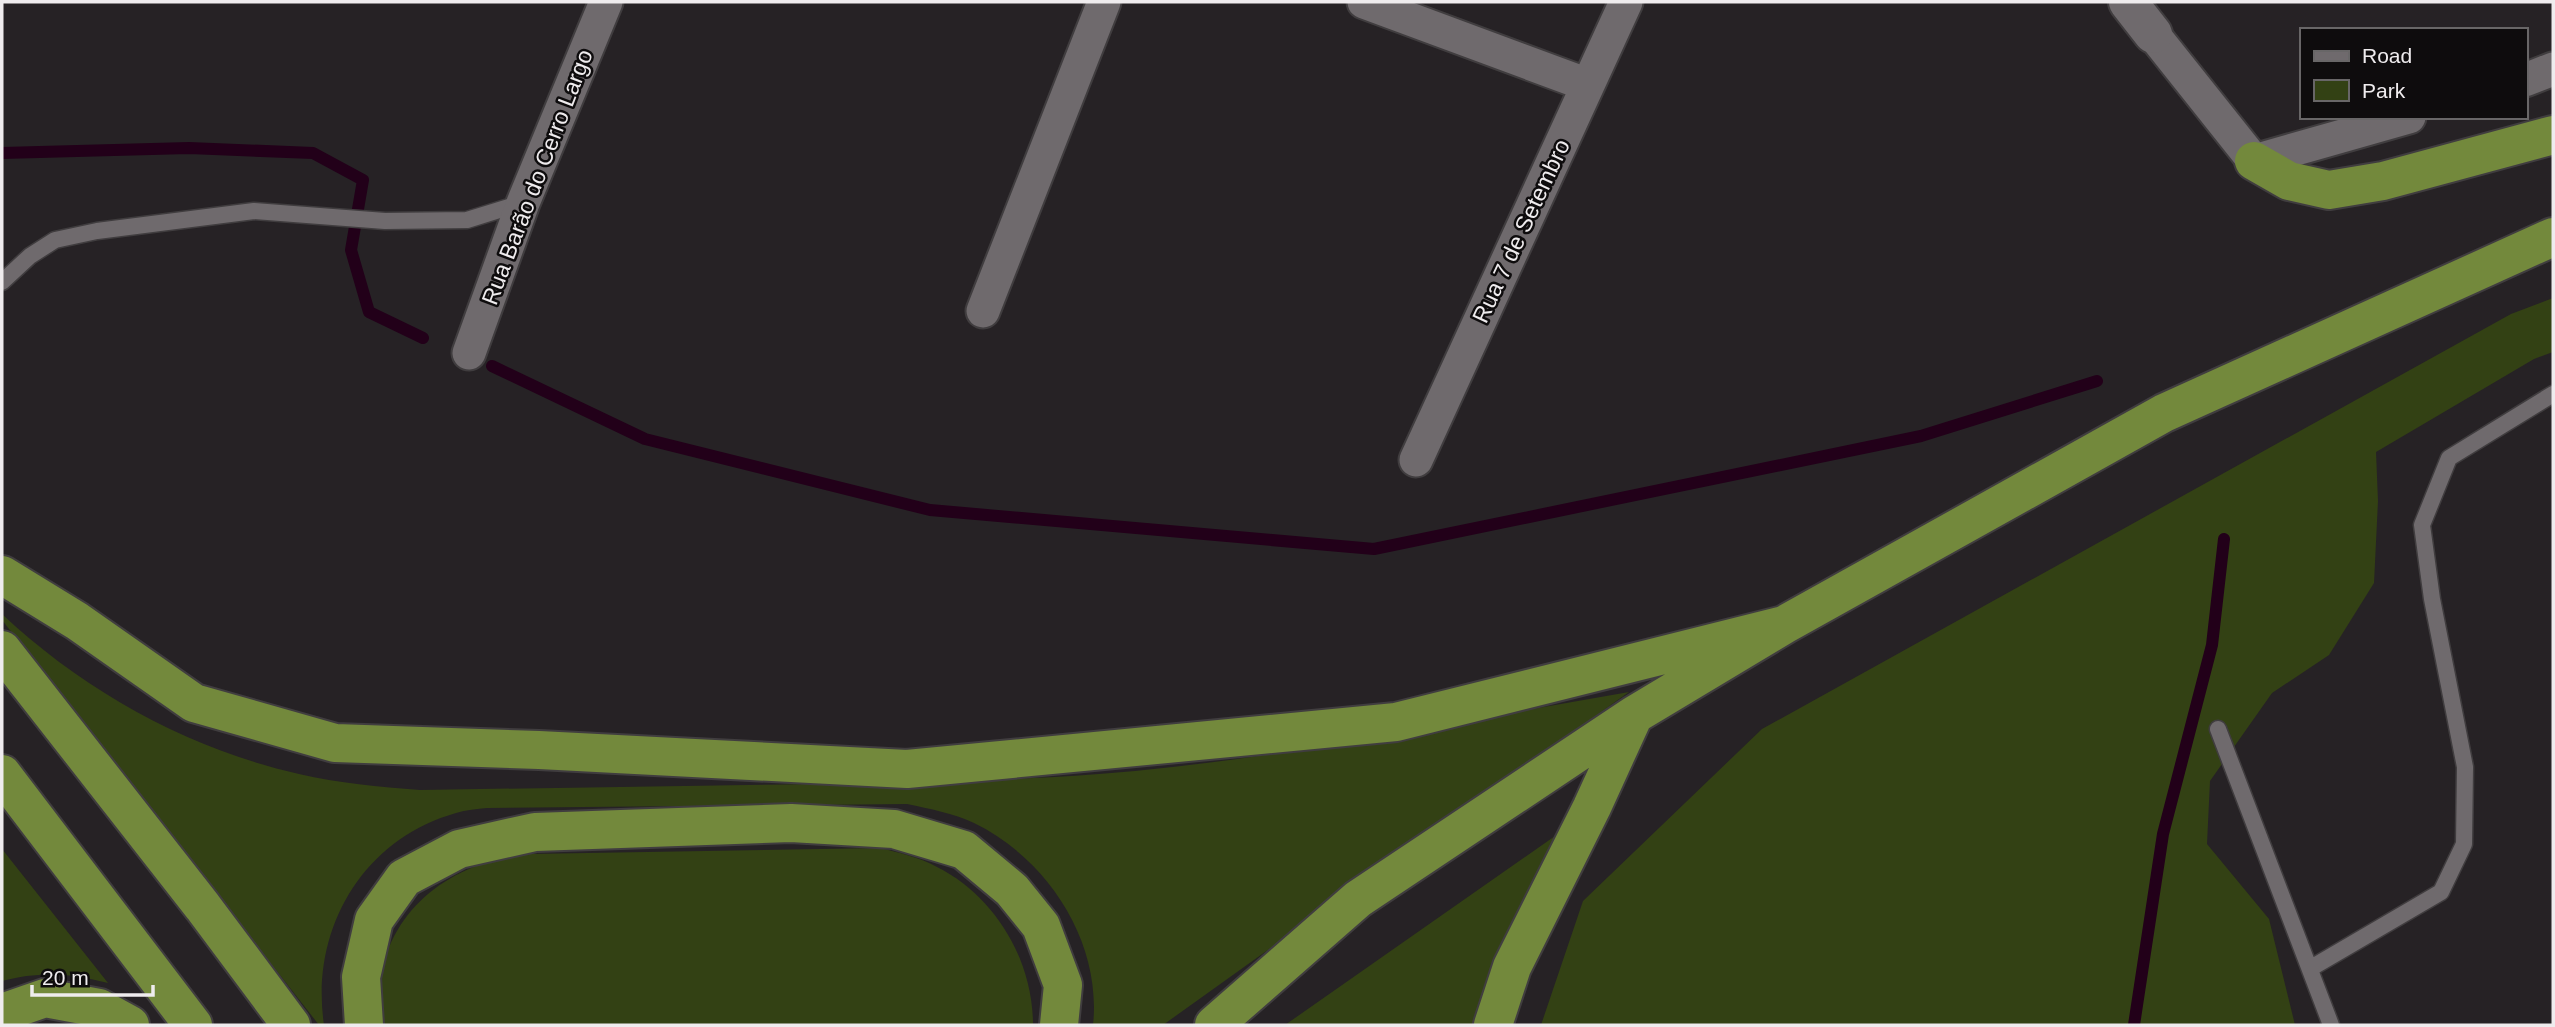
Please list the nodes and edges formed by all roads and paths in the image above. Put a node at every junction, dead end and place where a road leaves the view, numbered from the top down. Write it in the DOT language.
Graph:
graph roads {
  1 [pos="606,2"];
  2 [pos="1104,2"];
  3 [pos="1364,2"];
  4 [pos="1626,2"];
  5 [pos="2128,2"];
  6 [pos="2159,18"];
  7 [pos="2553,69"];
  8 [pos="2527,79"];
  9 [pos="1588,85"];
  10 [pos="2402,119"];
  11 [pos="2553,135"];
  12 [pos="2254,162"];
  13 [pos="523,203"];
  14 [pos="2553,237"];
  15 [pos="2,282"];
  16 [pos="983,311"];
  17 [pos="469,353"];
  18 [pos="2553,394"];
  19 [pos="1416,460"];
  20 [pos="2,575"];
  21 [pos="1784,625"];
  22 [pos="2,650"];
  23 [pos="1634,715"];
  24 [pos="2218,729"];
  25 [pos="2,774"];
  26 [pos="2311,968"];
  27 [pos="2,1013"];
  28 [pos="130,1025"];
  29 [pos="193,1025"];
  30 [pos="291,1025"];
  31 [pos="363,1025"];
  32 [pos="1059,1025"];
  33 [pos="1214,1025"];
  34 [pos="1493,1025"];
  35 [pos="2331,1025"];
  1 -- 13 [label="street, Rua Barão do Cerro Largo"];
  2 -- 16 [label="street"];
  3 -- 9 [label="street"];
  4 -- 9 [label="street, Rua 7 de Setembro"];
  5 -- 6 [label="street"];
  6 -- 12 [label="street"];
  7 -- 8 [label="street"];
  9 -- 19 [label="street, Rua 7 de Setembro"];
  10 -- 12 [label="street"];
  11 -- 12 [label="highway"];
  13 -- 15 [label="lane"];
  13 -- 17 [label="street, Rua Barão do Cerro Largo"];
  14 -- 21 [label="highway"];
  18 -- 26 [label="lane"];
  20 -- 21 [label="highway"];
  21 -- 23 [label="highway"];
  22 -- 30 [label="highway"];
  23 -- 33 [label="highway"];
  23 -- 34 [label="highway"];
  24 -- 26 [label="lane"];
  25 -- 29 [label="highway"];
  26 -- 35 [label="lane"];
  27 -- 28 [label="highway"];
  31 -- 32 [label="highway"];
}
